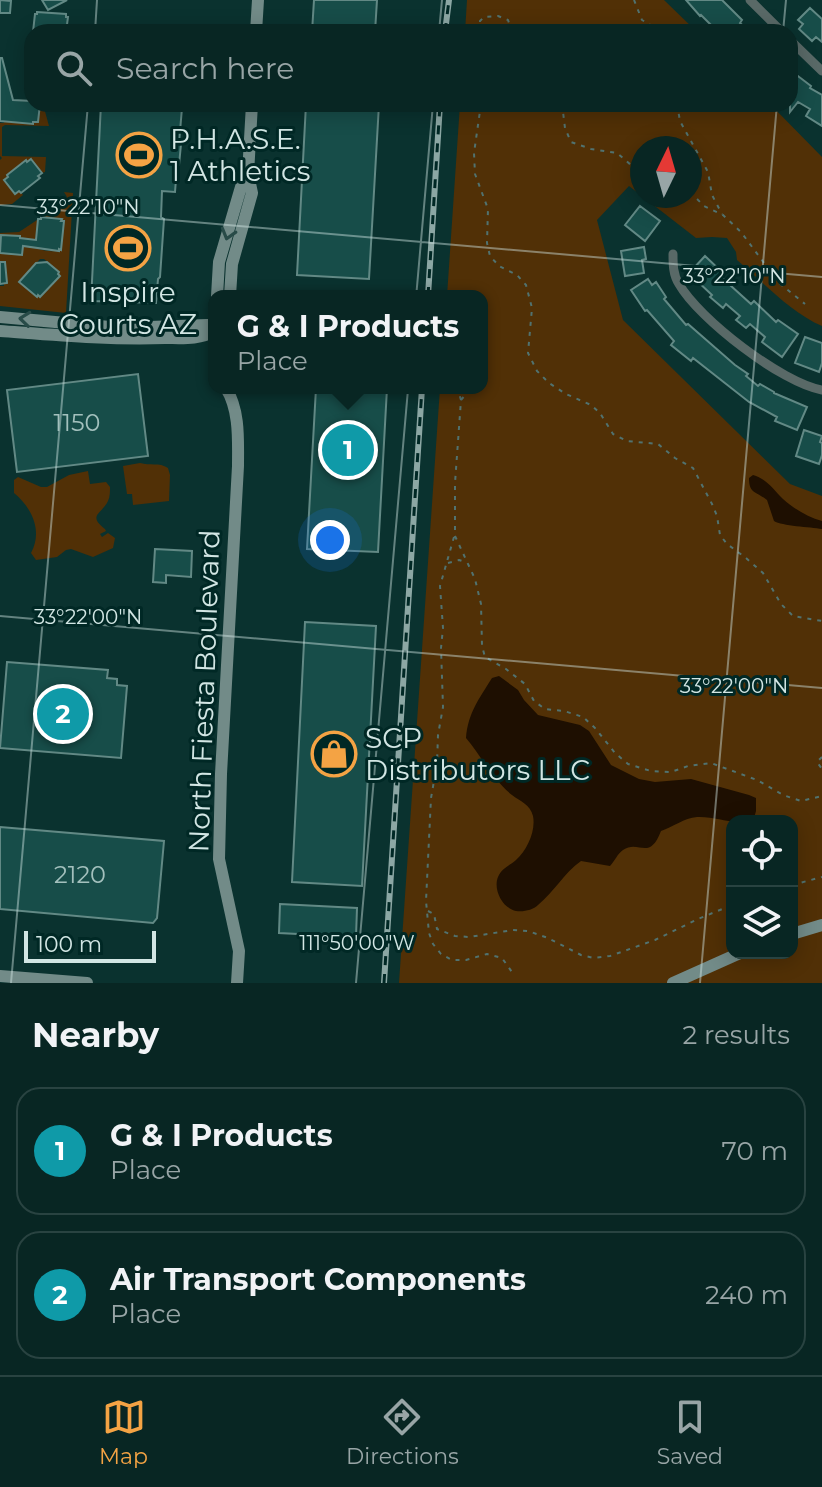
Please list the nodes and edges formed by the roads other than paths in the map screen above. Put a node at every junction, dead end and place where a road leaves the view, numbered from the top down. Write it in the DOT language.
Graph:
graph roads {
  1 [pos="258,0"];
  2 [pos="750,0"];
  3 [pos="256,24"];
  4 [pos="774,24"];
  5 [pos="798,48"];
  6 [pos="822,71"];
  7 [pos="252,112"];
  8 [pos="248,174"];
  9 [pos="673,254"];
  10 [pos="217,290"];
  11 [pos="230,290"];
  12 [pos="0,317"];
  13 [pos="208,325"];
  14 [pos="0,331"];
  15 [pos="208,334"];
  16 [pos="822,390"];
  17 [pos="232,394"];
  18 [pos="822,925"];
  19 [pos="798,932"];
  20 [pos="727,959"];
  21 [pos="0,976"];
  22 [pos="87,983"];
  23 [pos="237,983"];
  24 [pos="673,983"];
  1 -- 3 [label="street"];
  2 -- 4 [label="street"];
  5 -- 6 [label="street"];
  7 -- 8 [label="street"];
  8 -- 10 [label="street, one-way"];
  8 -- 11 [label="street"];
  9 -- 16 [label="street"];
  13 -- 12 [label="street, one-way"];
  14 -- 15 [label="street"];
  17 -- 23 [label="street, North Fiesta Boulevard"];
  18 -- 19 [label="street"];
  20 -- 24 [label="street"];
  21 -- 22 [label="street"];
}
